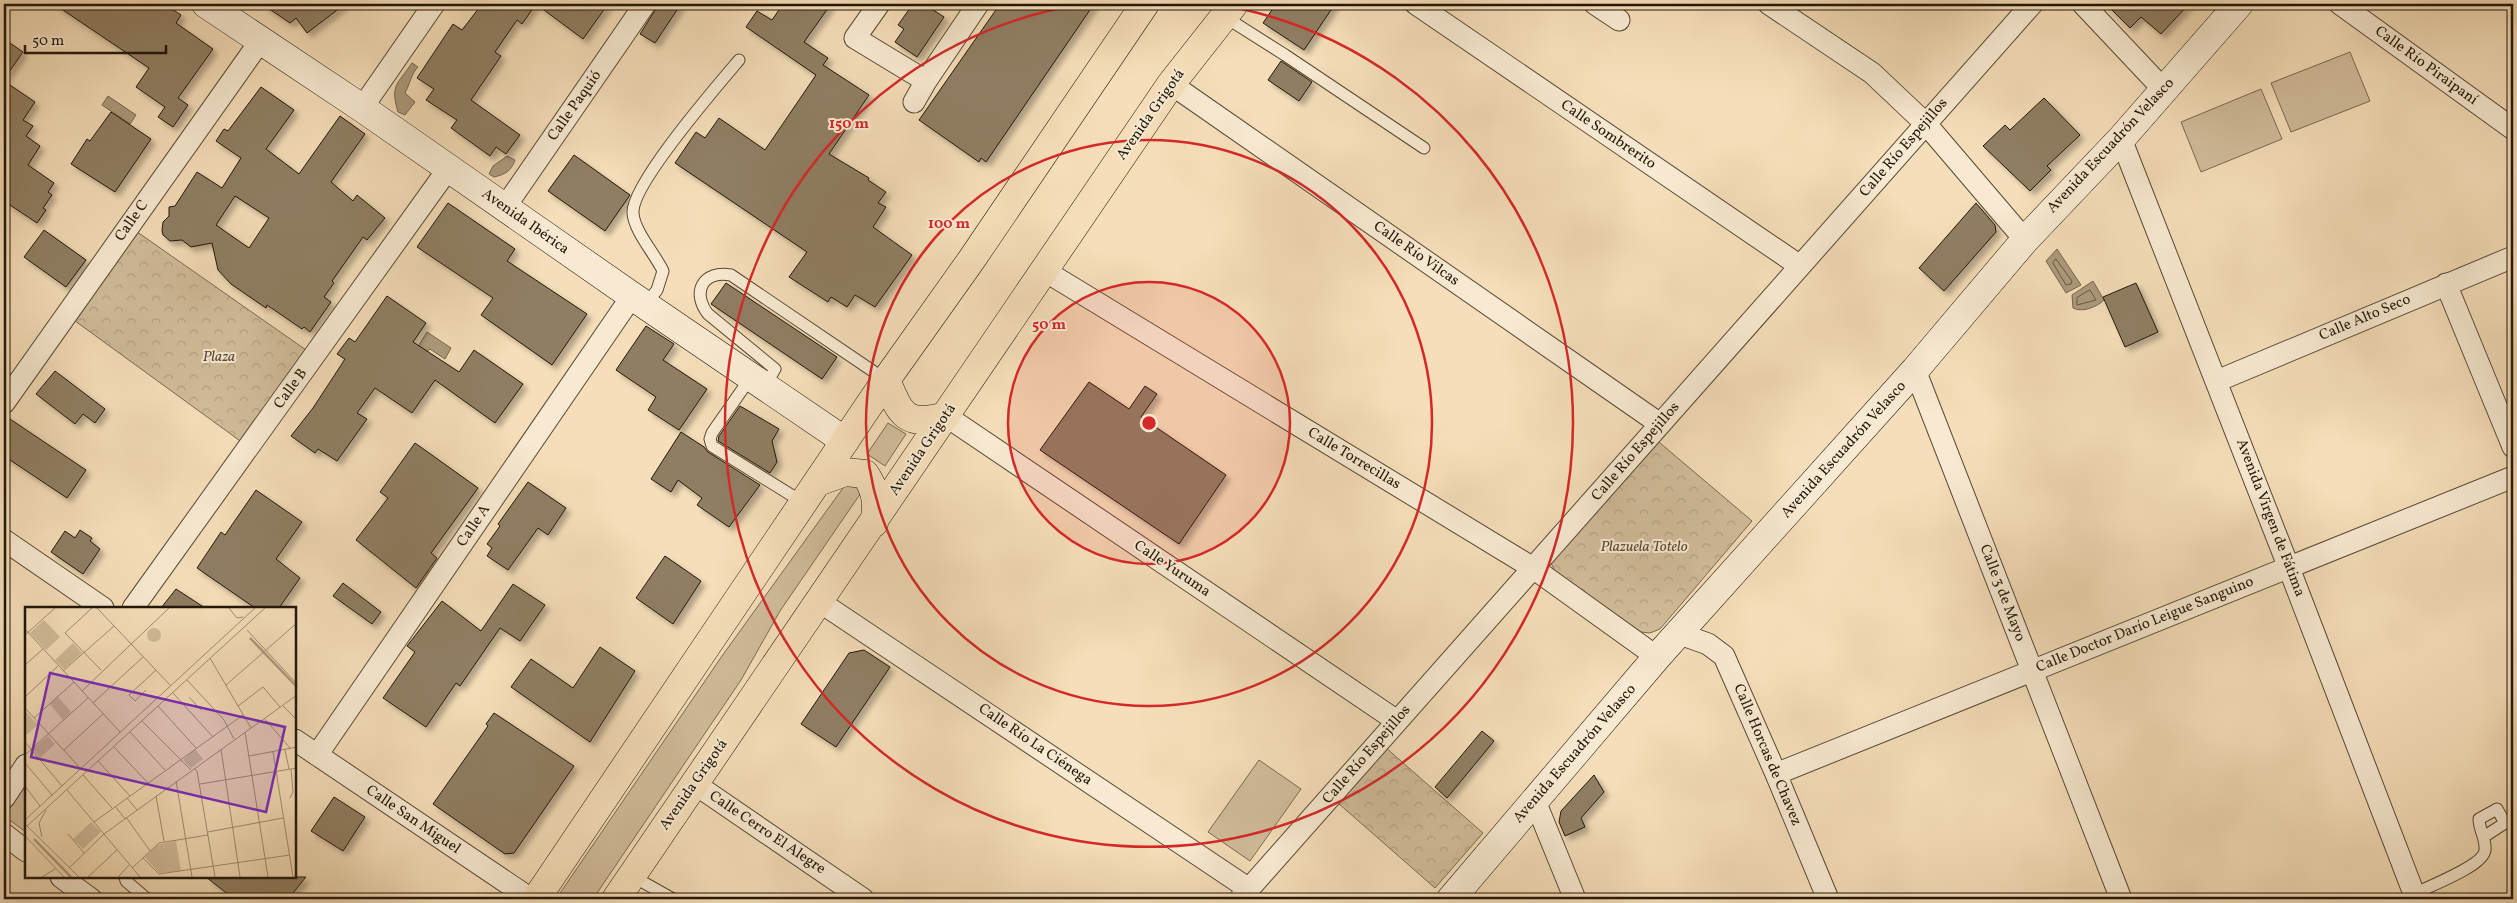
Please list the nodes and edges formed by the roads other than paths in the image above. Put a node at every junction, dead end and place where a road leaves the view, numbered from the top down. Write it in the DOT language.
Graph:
graph roads {
  1 [pos="206,4"];
  2 [pos="434,4"];
  3 [pos="645,4"];
  4 [pos="879,4"];
  5 [pos="978,4"];
  6 [pos="1145,4"];
  7 [pos="1416,4"];
  8 [pos="1595,4"];
  9 [pos="1769,4"];
  10 [pos="2032,4"];
  11 [pos="2083,4"];
  12 [pos="2239,4"];
  13 [pos="2340,4"];
  14 [pos="1229,10"];
  15 [pos="1619,20"];
  16 [pos="261,40"];
  17 [pos="739,60"];
  18 [pos="926,81"];
  19 [pos="1171,84"];
  20 [pos="2164,90"];
  21 [pos="914,102"];
  22 [pos="362,108"];
  23 [pos="1926,124"];
  24 [pos="2513,129"];
  25 [pos="2121,139"];
  26 [pos="1424,148"];
  27 [pos="448,169"];
  28 [pos="505,207"];
  29 [pos="2025,240"];
  30 [pos="2513,257"];
  31 [pos="1800,266"];
  32 [pos="1045,271"];
  33 [pos="2446,284"];
  34 [pos="638,301"];
  35 [pos="1915,370"];
  36 [pos="886,380"];
  37 [pos="758,381"];
  38 [pos="2217,381"];
  39 [pos="4,403"];
  40 [pos="946,416"];
  41 [pos="1660,424"];
  42 [pos="845,441"];
  43 [pos="2513,447"];
  44 [pos="2513,477"];
  45 [pos="811,492"];
  46 [pos="874,523"];
  47 [pos="4,540"];
  48 [pos="1533,568"];
  49 [pos="2289,568"];
  50 [pos="820,602"];
  51 [pos="102,607"];
  52 [pos="135,607"];
  53 [pos="1680,634"];
  54 [pos="1658,657"];
  55 [pos="2032,670"];
  56 [pos="1397,721"];
  57 [pos="296,741"];
  58 [pos="317,755"];
  59 [pos="25,766"];
  60 [pos="1776,774"];
  61 [pos="695,784"];
  62 [pos="4,798"];
  63 [pos="1535,801"];
  64 [pos="4,834"];
  65 [pos="2485,836"];
  66 [pos="25,850"];
  67 [pos="632,876"];
  68 [pos="62,878"];
  69 [pos="125,878"];
  70 [pos="1244,894"];
  71 [pos="2415,896"];
  72 [pos="91,899"];
  73 [pos="148,899"];
  74 [pos="531,899"];
  75 [pos="536,899"];
  76 [pos="616,899"];
  77 [pos="673,899"];
  78 [pos="863,899"];
  79 [pos="1451,899"];
  80 [pos="1575,899"];
  81 [pos="1828,899"];
  82 [pos="2121,899"];
  1 -- 16 [label="street, Avenida Ibérica"];
  2 -- 22 [label="street"];
  3 -- 28 [label="street, Calle Paquió"];
  4 -- 18 [label="street"];
  5 -- 18 [label="street"];
  6 -- 36 [label="main road"];
  7 -- 31 [label="street, Calle Sombrerito"];
  8 -- 15 [label="street"];
  9 -- 23 [label="street"];
  10 -- 23 [label="street, Calle Río Espejillos"];
  11 -- 20 [label="street"];
  12 -- 20 [label="street, Avenida Escuadrón Velasco"];
  13 -- 24 [label="street, Calle Río Piraipaní"];
  14 -- 19 [label="main road, Avenida Grigotá"];
  14 -- 26 [label="lane"];
  16 -- 22 [label="street, Avenida Ibérica"];
  16 -- 39 [label="street, Calle C"];
  17 -- 34 [label="lane"];
  18 -- 21 [label="street"];
  19 -- 32 [label="main road, Avenida Grigotá"];
  19 -- 41 [label="street, Calle Río Vilcas"];
  20 -- 25 [label="street, Avenida Escuadrón Velasco"];
  22 -- 27 [label="street, Avenida Ibérica"];
  23 -- 29 [label="street"];
  23 -- 31 [label="street, Calle Río Espejillos"];
  25 -- 29 [label="street, Avenida Escuadrón Velasco"];
  25 -- 38 [label="street, Avenida Virgen de Fátima"];
  27 -- 28 [label="street, Avenida Ibérica"];
  27 -- 52 [label="street, Calle B"];
  28 -- 34 [label="street, Avenida Ibérica"];
  29 -- 35 [label="street, Avenida Escuadrón Velasco"];
  30 -- 33 [label="street, Calle Alto Seco"];
  31 -- 41 [label="street, Calle Río Espejillos"];
  32 -- 40 [label="main road, Avenida Grigotá"];
  32 -- 48 [label="street, Calle Torrecillas"];
  33 -- 38 [label="street, Calle Alto Seco"];
  33 -- 43 [label="street"];
  34 -- 37 [label="street, Avenida Ibérica"];
  34 -- 58 [label="street, Calle A"];
  35 -- 53 [label="street, Avenida Escuadrón Velasco"];
  35 -- 55 [label="street, Calle 3 de Mayo"];
  36 -- 37 [label="lane"];
  36 -- 40 [label="main road"];
  36 -- 42 [label="main road"];
  37 -- 42 [label="street, Avenida Ibérica"];
  37 -- 45 [label="lane"];
  38 -- 49 [label="street, Avenida Virgen de Fátima"];
  40 -- 46 [label="main road, Avenida Grigotá"];
  40 -- 56 [label="street, Calle Yuruma"];
  41 -- 48 [label="street, Calle Río Espejillos"];
  42 -- 45 [label="main road"];
  44 -- 49 [label="street, Calle Doctor Darío Leigue Sanguino"];
  45 -- 46 [label="main road"];
  45 -- 75 [label="main road"];
  46 -- 50 [label="main road, Avenida Grigotá"];
  47 -- 51 [label="street"];
  48 -- 54 [label="street, Calle Torrecillas"];
  48 -- 56 [label="street, Calle Río Espejillos"];
  49 -- 55 [label="street, Calle Doctor Darío Leigue Sanguino"];
  49 -- 71 [label="street, Avenida Virgen de Fátima"];
  50 -- 61 [label="main road, Avenida Grigotá"];
  50 -- 70 [label="street, Calle Río La Ciénega"];
  53 -- 54 [label="street, Avenida Escuadrón Velasco"];
  53 -- 60 [label="street, Calle Horcas de Chavez"];
  54 -- 63 [label="street, Avenida Escuadrón Velasco"];
  55 -- 60 [label="street, Calle Doctor Darío Leigue Sanguino"];
  55 -- 82 [label="street, Calle 3 de Mayo"];
  56 -- 70 [label="street, Calle Río Espejillos"];
  57 -- 58 [label="street, Calle San Miguel"];
  58 -- 74 [label="street, Calle San Miguel"];
  59 -- 62 [label="street"];
  60 -- 81 [label="street, Calle Horcas de Chavez"];
  61 -- 67 [label="main road, Avenida Grigotá"];
  61 -- 78 [label="street, Calle Cerro El Alegre"];
  63 -- 79 [label="street, Avenida Escuadrón Velasco"];
  63 -- 80 [label="street"];
  64 -- 66 [label="street"];
  65 -- 71 [label="lane"];
  67 -- 76 [label="main road, Avenida Grigotá"];
  67 -- 77 [label="lane"];
  68 -- 72 [label="street"];
  69 -- 73 [label="lane"];
}
